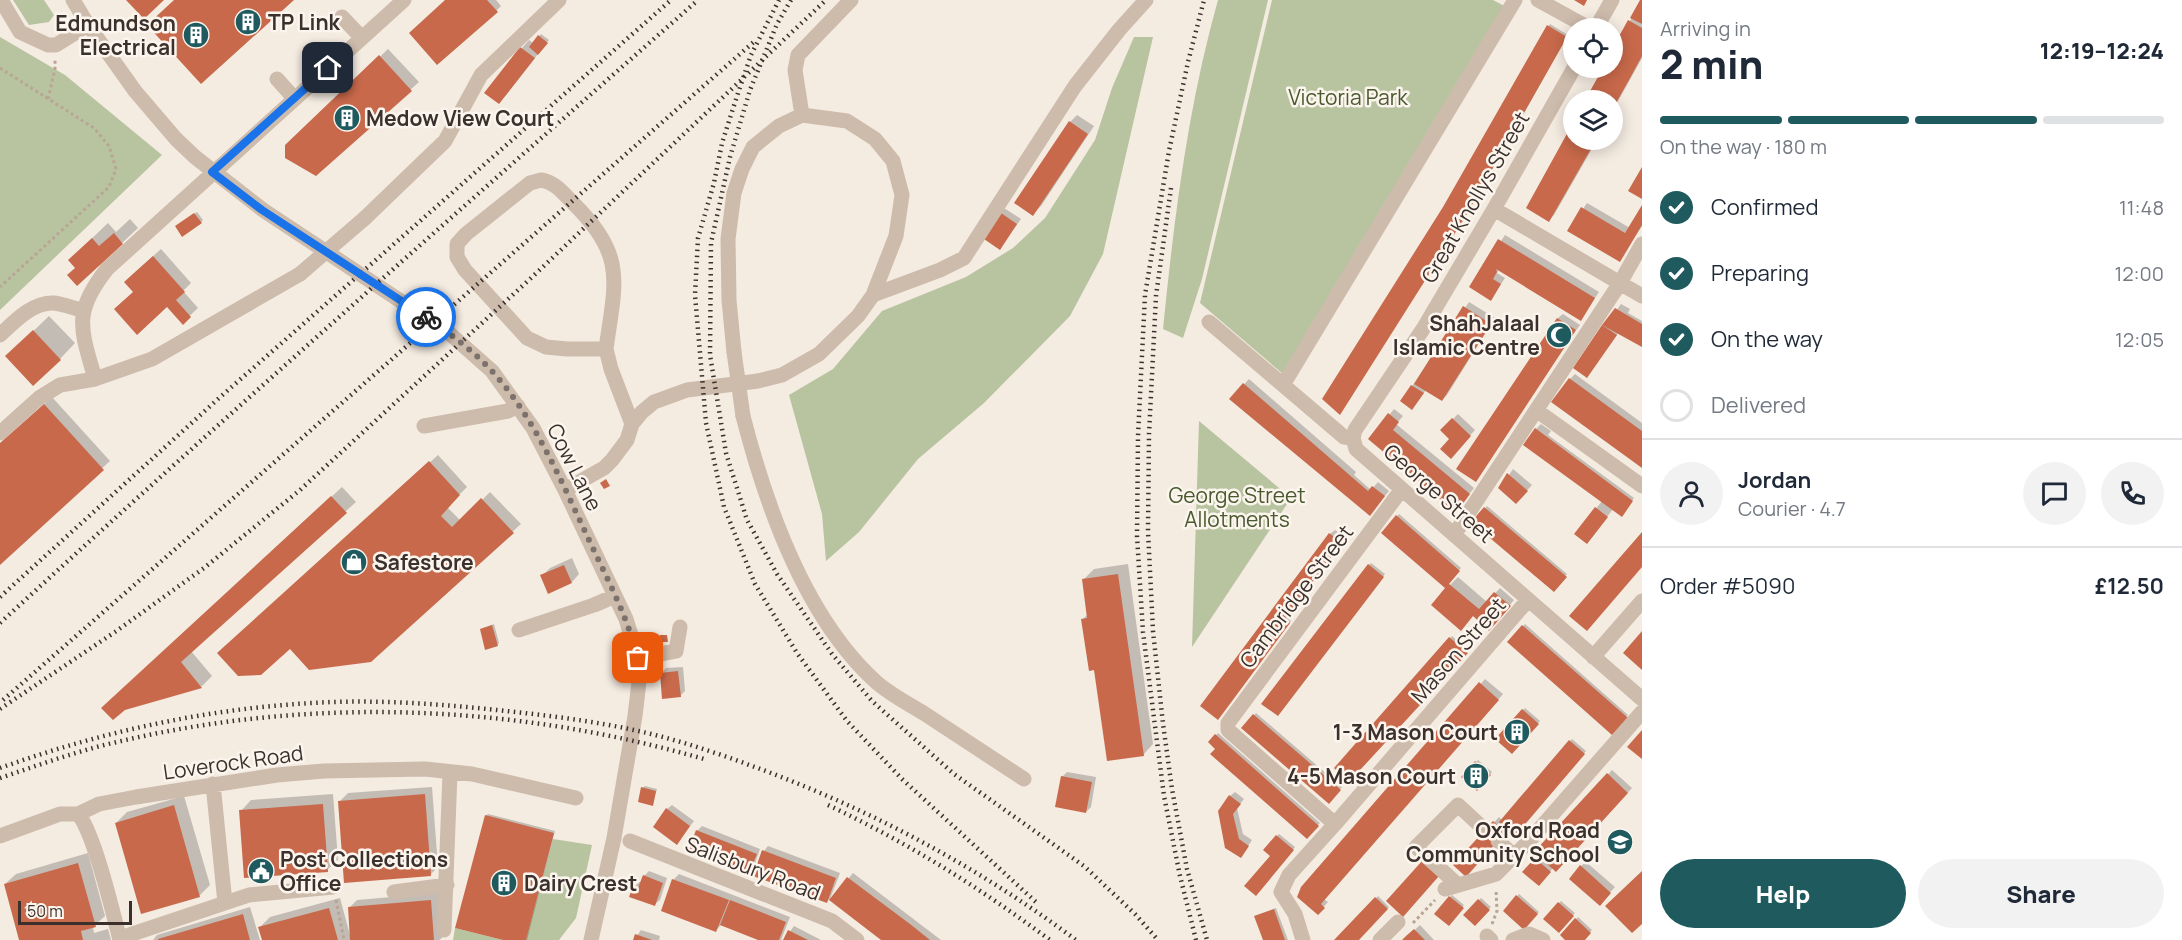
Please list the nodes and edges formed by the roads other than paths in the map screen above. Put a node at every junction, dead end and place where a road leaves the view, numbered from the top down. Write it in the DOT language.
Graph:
graph roads {
  1 [pos="1,0"];
  2 [pos="73,0"];
  3 [pos="404,0"];
  4 [pos="559,0"];
  5 [pos="851,0"];
  6 [pos="1146,0"];
  7 [pos="1515,0"];
  8 [pos="1538,0"];
  9 [pos="1612,0"];
  10 [pos="342,17"];
  11 [pos="1571,18"];
  12 [pos="1602,18"];
  13 [pos="88,25"];
  14 [pos="362,38"];
  15 [pos="1568,78"];
  16 [pos="277,79"];
  17 [pos="294,98"];
  18 [pos="802,115"];
  19 [pos="212,172"];
  20 [pos="1494,209"];
  21 [pos="1642,244"];
  22 [pos="1620,283"];
  23 [pos="873,296"];
  24 [pos="1642,296"];
  25 [pos="82,310"];
  26 [pos="1209,322"];
  27 [pos="0,335"];
  28 [pos="606,349"];
  29 [pos="95,379"];
  30 [pos="1283,385"];
  31 [pos="518,406"];
  32 [pos="1536,410"];
  33 [pos="632,424"];
  34 [pos="424,426"];
  35 [pos="0,434"];
  36 [pos="1353,438"];
  37 [pos="1642,486"];
  38 [pos="1402,489"];
  39 [pos="565,490"];
  40 [pos="1454,535"];
  41 [pos="615,596"];
  42 [pos="1528,600"];
  43 [pos="1642,601"];
  44 [pos="680,627"];
  45 [pos="519,630"];
  46 [pos="1593,657"];
  47 [pos="638,658"];
  48 [pos="1642,699"];
  49 [pos="1642,712"];
  50 [pos="450,772"];
  51 [pos="1024,779"];
  52 [pos="213,784"];
  53 [pos="576,798"];
  54 [pos="78,814"];
  55 [pos="1335,824"];
  56 [pos="1485,830"];
  57 [pos="0,836"];
  58 [pos="1498,841"];
  59 [pos="630,842"];
  60 [pos="1514,856"];
  61 [pos="447,885"];
  62 [pos="333,887"];
  63 [pos="394,892"];
  64 [pos="225,903"];
  65 [pos="1398,922"];
  66 [pos="444,930"];
  67 [pos="120,939"];
  68 [pos="1514,939"];
  69 [pos="591,940"];
  70 [pos="857,940"];
  71 [pos="1303,940"];
  72 [pos="1380,940"];
  73 [pos="1543,940"];
  1 -- 13 [label="street"];
  2 -- 13 [label="street, Cow Lane"];
  3 -- 14 [label="street"];
  4 -- 29 [label="street, bridge"];
  5 -- 18 [label="street"];
  6 -- 23 [label="street"];
  7 -- 30 [label="street"];
  8 -- 11 [label="street"];
  9 -- 12 [label="street"];
  10 -- 14 [label="street"];
  13 -- 19 [label="street, Cow Lane"];
  14 -- 17 [label="street"];
  15 -- 20 [label="street, Great Knollys Street"];
  16 -- 17 [label="street"];
  17 -- 19 [label="street"];
  18 -- 23 [label="street"];
  18 -- 51 [label="street, bridge"];
  19 -- 25 [label="street"];
  19 -- 31 [label="street, Cow Lane"];
  20 -- 22 [label="street"];
  20 -- 36 [label="street, Great Knollys Street"];
  21 -- 22 [label="street"];
  22 -- 24 [label="street"];
  22 -- 32 [label="street"];
  23 -- 33 [label="street"];
  25 -- 27 [label="street"];
  25 -- 29 [label="street"];
  26 -- 30 [label="street, George Street"];
  28 -- 28 [label="street"];
  28 -- 33 [label="street"];
  29 -- 35 [label="street"];
  30 -- 36 [label="street, George Street"];
  31 -- 34 [label="street"];
  31 -- 39 [label="street, Cow Lane"];
  32 -- 37 [label="street"];
  32 -- 40 [label="street"];
  33 -- 39 [label="street"];
  36 -- 38 [label="street, George Street"];
  38 -- 40 [label="street, George Street"];
  38 -- 55 [label="street, Cambridge Street"];
  39 -- 41 [label="street, Cow Lane"];
  40 -- 42 [label="street, George Street"];
  41 -- 45 [label="street"];
  41 -- 47 [label="street, Cow Lane"];
  42 -- 46 [label="street, George Street"];
  42 -- 55 [label="street, Mason Street"];
  43 -- 46 [label="street"];
  44 -- 47 [label="street"];
  46 -- 48 [label="street, George Street"];
  47 -- 69 [label="street, Cow Lane"];
  49 -- 60 [label="street"];
  50 -- 52 [label="street, Loverock Road"];
  50 -- 53 [label="street, Loverock Road"];
  50 -- 61 [label="street"];
  52 -- 54 [label="street, Loverock Road"];
  52 -- 64 [label="street"];
  54 -- 57 [label="street, Loverock Road"];
  54 -- 67 [label="street"];
  55 -- 71 [label="street, Mason Street"];
  56 -- 60 [label="street"];
  58 -- 60 [label="street"];
  59 -- 70 [label="street, Salisbury Road"];
  61 -- 63 [label="street"];
  61 -- 66 [label="street"];
  62 -- 64 [label="street"];
  64 -- 67 [label="street"];
  65 -- 72 [label="street"];
  68 -- 73 [label="street"];
}
